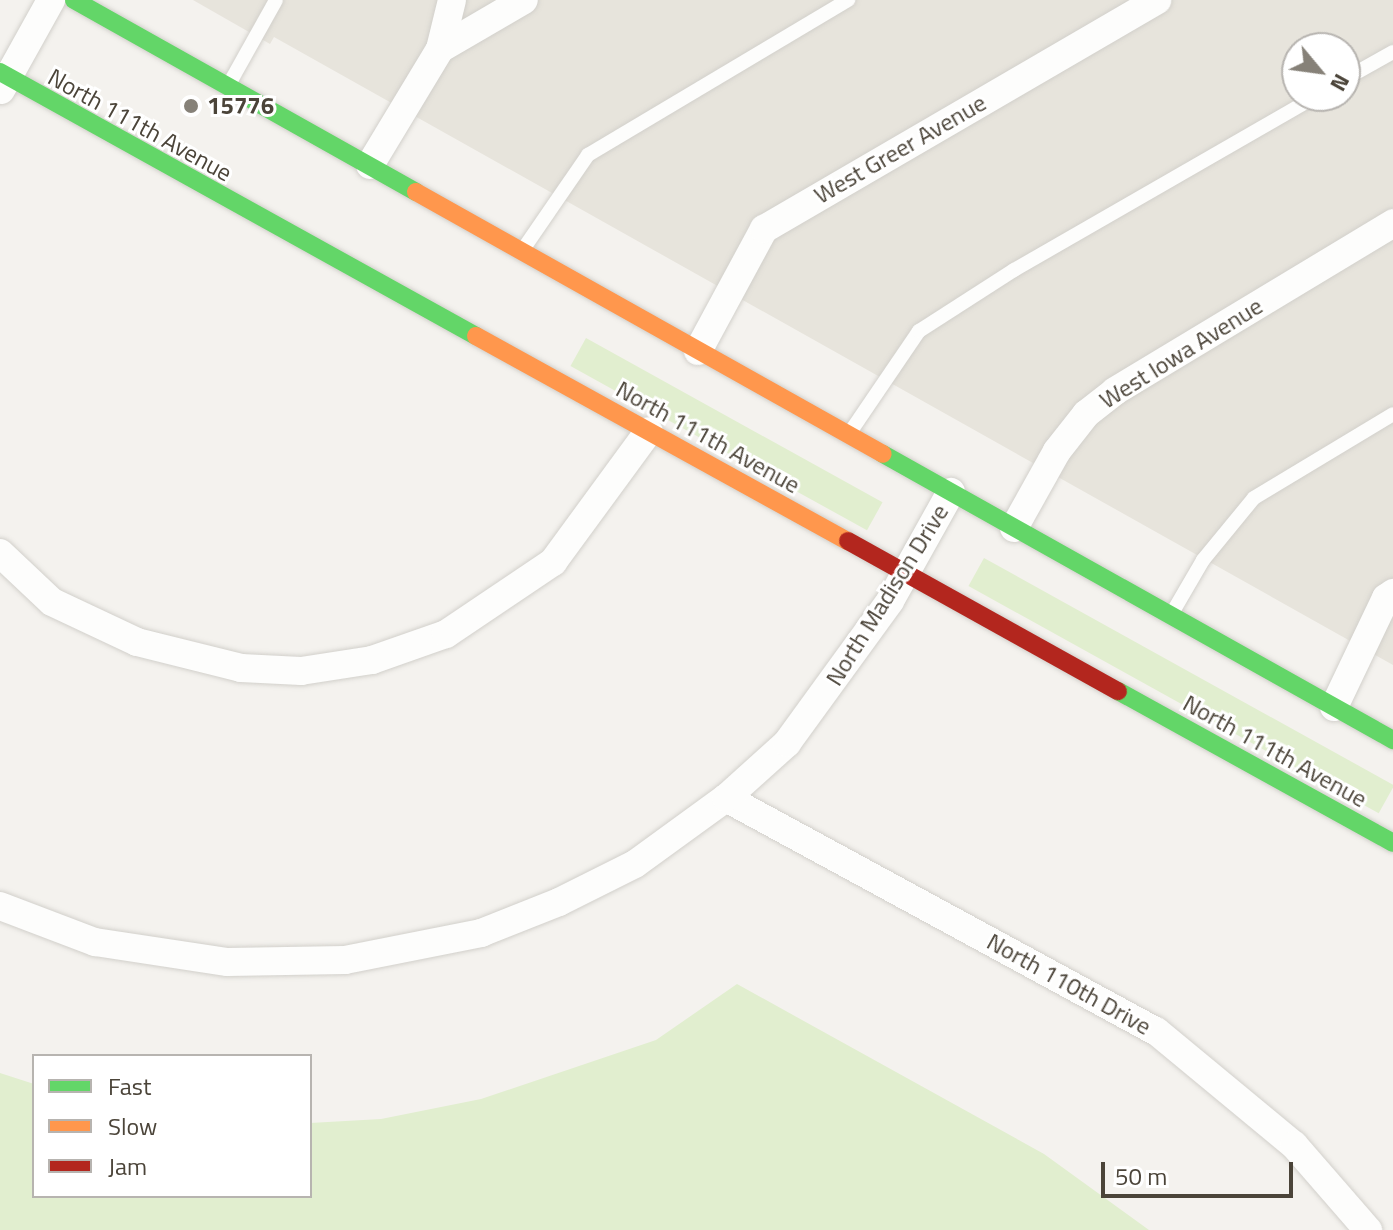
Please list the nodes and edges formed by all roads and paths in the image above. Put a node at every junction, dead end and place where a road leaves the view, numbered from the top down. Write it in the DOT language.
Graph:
graph roads {
  1 [pos="51,0"];
  2 [pos="276,0"];
  3 [pos="452,0"];
  4 [pos="524,0"];
  5 [pos="848,0"];
  6 [pos="1157,0"];
  7 [pos="88,3"];
  8 [pos="440,49"];
  9 [pos="1393,52"];
  10 [pos="1361,70"];
  11 [pos="3,81"];
  12 [pos="228,86"];
  13 [pos="1288,112"];
  14 [pos="370,165"];
  15 [pos="1393,223"];
  16 [pos="522,251"];
  17 [pos="698,351"];
  18 [pos="1393,414"];
  19 [pos="649,431"];
  20 [pos="849,435"];
  21 [pos="951,492"];
  22 [pos="1014,528"];
  23 [pos="0,553"];
  24 [pos="905,574"];
  25 [pos="1393,593"];
  26 [pos="1171,615"];
  27 [pos="1334,707"];
  28 [pos="1393,740"];
  29 [pos="726,798"];
  30 [pos="1393,843"];
  31 [pos="0,906"];
  32 [pos="1368,1230"];
  1 -- 11 [label="street"];
  2 -- 12 [label="lane"];
  3 -- 8 [label="street"];
  4 -- 8 [label="street"];
  5 -- 16 [label="lane"];
  6 -- 17 [label="street, West Greer Avenue"];
  7 -- 12 [label="street"];
  8 -- 14 [label="street"];
  9 -- 10 [label="lane"];
  11 -- 19 [label="street, North 111th Avenue"];
  12 -- 14 [label="street"];
  13 -- 20 [label="lane"];
  14 -- 16 [label="street"];
  15 -- 22 [label="street, West Iowa Avenue"];
  16 -- 17 [label="street"];
  17 -- 20 [label="street"];
  18 -- 26 [label="lane"];
  19 -- 23 [label="street"];
  19 -- 24 [label="street, North 111th Avenue"];
  20 -- 21 [label="street"];
  21 -- 22 [label="street"];
  21 -- 24 [label="street, North Madison Drive"];
  22 -- 26 [label="street"];
  24 -- 29 [label="street, North Madison Drive"];
  24 -- 30 [label="street, North 111th Avenue"];
  25 -- 27 [label="street"];
  26 -- 27 [label="street"];
  27 -- 28 [label="street"];
  29 -- 31 [label="street, North Madison Drive"];
  29 -- 32 [label="street, North 110th Drive"];
}
